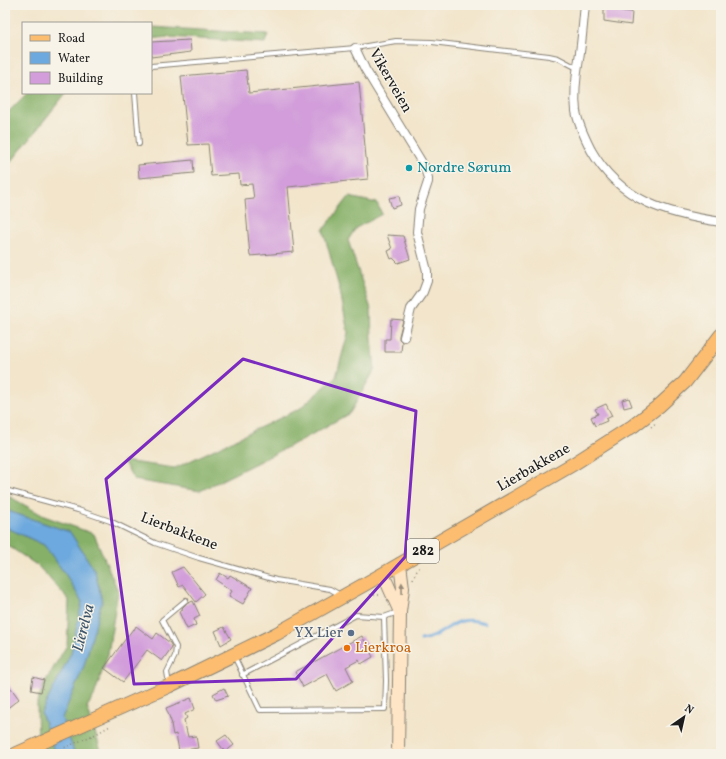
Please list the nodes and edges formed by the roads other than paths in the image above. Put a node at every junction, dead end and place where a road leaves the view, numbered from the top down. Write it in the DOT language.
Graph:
graph roads {
  1 [pos="585,5"];
  2 [pos="355,48"];
  3 [pos="152,66"];
  4 [pos="577,68"];
  5 [pos="135,94"];
  6 [pos="139,144"];
  7 [pos="721,222"];
  8 [pos="404,337"];
  9 [pos="720,339"];
  10 [pos="5,490"];
  11 [pos="400,564"];
  12 [pos="383,574"];
  13 [pos="340,598"];
  14 [pos="186,600"];
  15 [pos="400,612"];
  16 [pos="384,617"];
  17 [pos="234,655"];
  18 [pos="242,675"];
  19 [pos="169,686"];
  20 [pos="16,754"];
  21 [pos="398,754"];
  1 -- 4 [label="street"];
  2 -- 3 [label="lane"];
  2 -- 4 [label="lane, Vikerveien"];
  2 -- 8 [label="street, Vikerveien"];
  4 -- 7 [label="street"];
  5 -- 6 [label="lane"];
  9 -- 11 [label="main road, Lierbakkene / 282"];
  10 -- 13 [label="lane, Lierbakkene"];
  11 -- 12 [label="main road, Lierbakkene / 282"];
  15 -- 11 [label="main road, one-way"];
  12 -- 13 [label="main road, Lierbakkene / 282"];
  12 -- 15 [label="main road"];
  13 -- 17 [label="main road, Lierbakkene / 282"];
  14 -- 19 [label="lane"];
  15 -- 16 [label="lane"];
  15 -- 21 [label="main road"];
  16 -- 18 [label="lane"];
  16 -- 18 [label="lane"];
  17 -- 18 [label="lane"];
  17 -- 19 [label="main road, Lierbakkene / 282"];
  19 -- 20 [label="main road, Lierbakkene / 282"];
}
